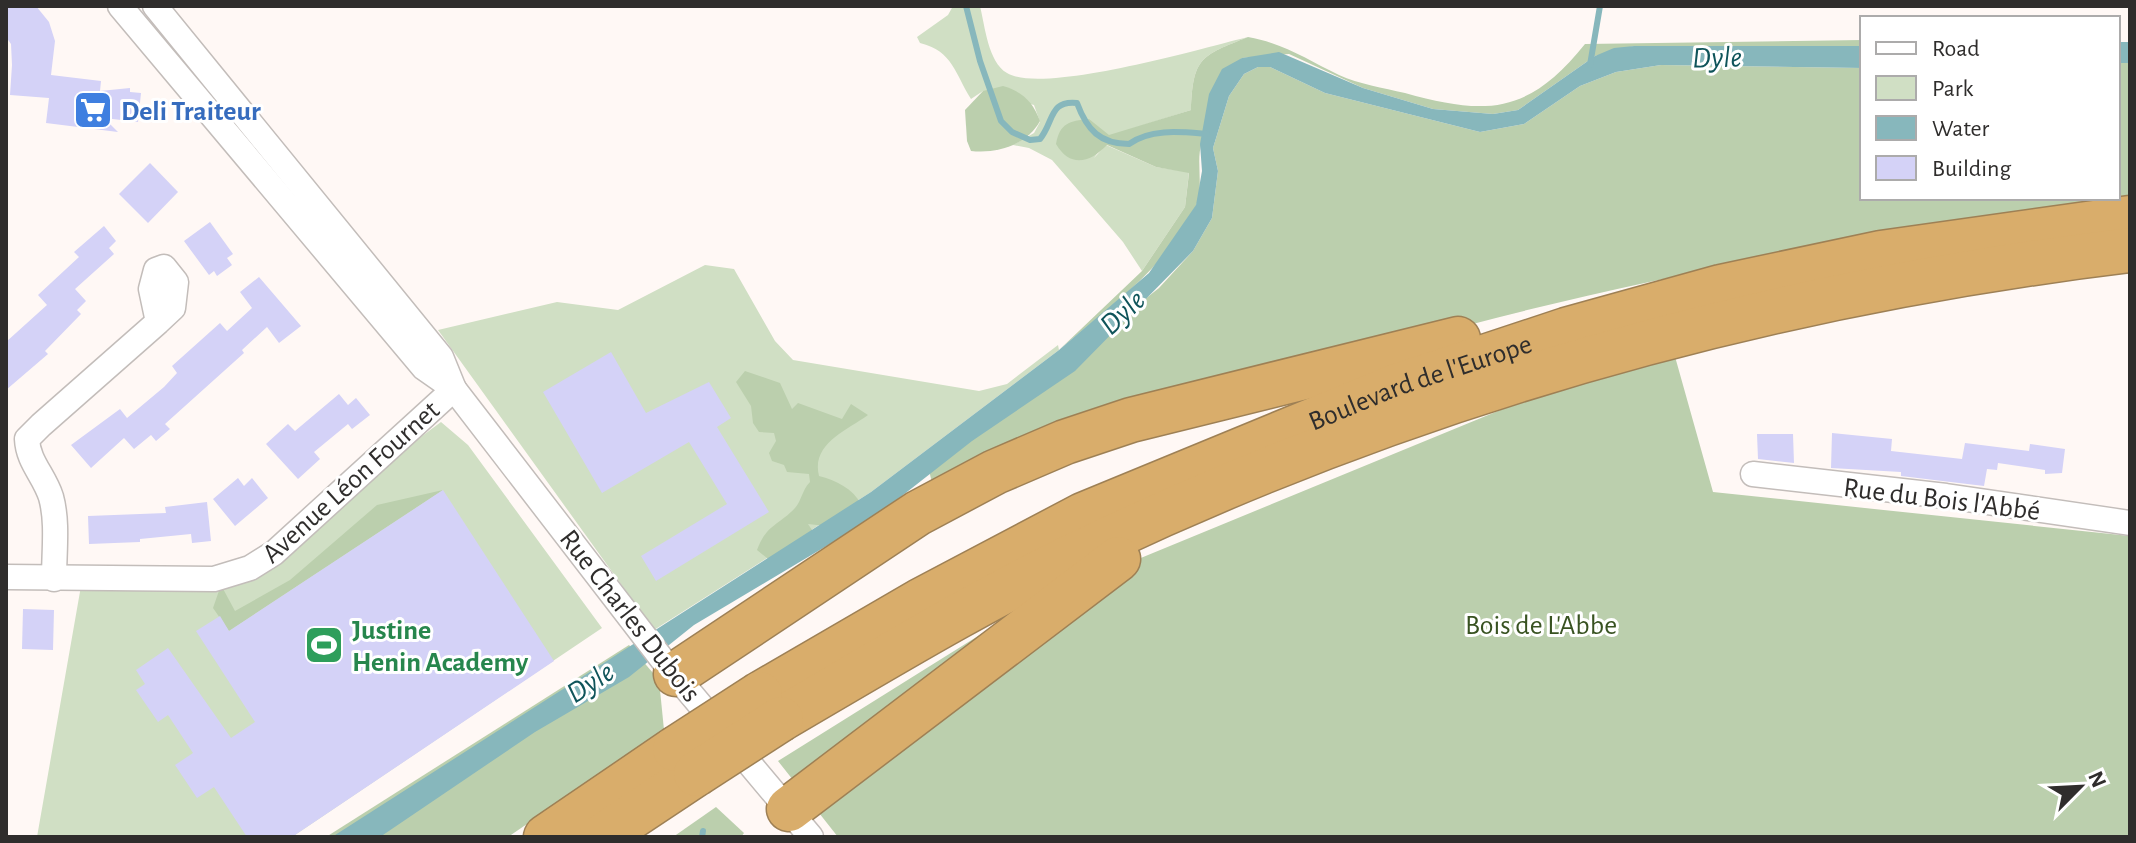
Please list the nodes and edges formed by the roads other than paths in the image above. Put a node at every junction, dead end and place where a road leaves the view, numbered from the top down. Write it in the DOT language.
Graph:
graph roads {
  1 [pos="120,6"];
  2 [pos="155,6"];
  3 [pos="199,62"];
  4 [pos="178,79"];
  5 [pos="2130,218"];
  6 [pos="2130,250"];
  7 [pos="158,322"];
  8 [pos="1566,330"];
  9 [pos="454,389"];
  10 [pos="1753,474"];
  11 [pos="1245,479"];
  12 [pos="2130,523"];
  13 [pos="6,577"];
  14 [pos="54,579"];
  15 [pos="671,668"];
  16 [pos="771,706"];
  17 [pos="685,762"];
  18 [pos="800,823"];
  19 [pos="546,837"];
  20 [pos="601,837"];
  1 -- 4 [label="street, Rue Charles Dubois"];
  2 -- 3 [label="street, Rue Charles Dubois"];
  3 -- 4 [label="street"];
  3 -- 9 [label="street, Rue Charles Dubois"];
  4 -- 9 [label="street, Rue Charles Dubois"];
  5 -- 8 [label="highway, Boulevard de l'Europe"];
  6 -- 11 [label="highway, Boulevard de l'Europe"];
  7 -- 14 [label="street"];
  8 -- 15 [label="highway"];
  8 -- 16 [label="highway, Boulevard de l'Europe"];
  9 -- 14 [label="street, Avenue Léon Fournet"];
  9 -- 15 [label="street, Rue Charles Dubois"];
  10 -- 12 [label="street, Rue du Bois l'Abbé"];
  11 -- 16 [label="highway, Boulevard de l'Europe"];
  11 -- 18 [label="highway"];
  13 -- 14 [label="street, Avenue Léon Fournet"];
  15 -- 18 [label="street, Rue Charles Dubois"];
  16 -- 17 [label="highway, bridge"];
  17 -- 19 [label="highway"];
  17 -- 20 [label="highway"];
}
